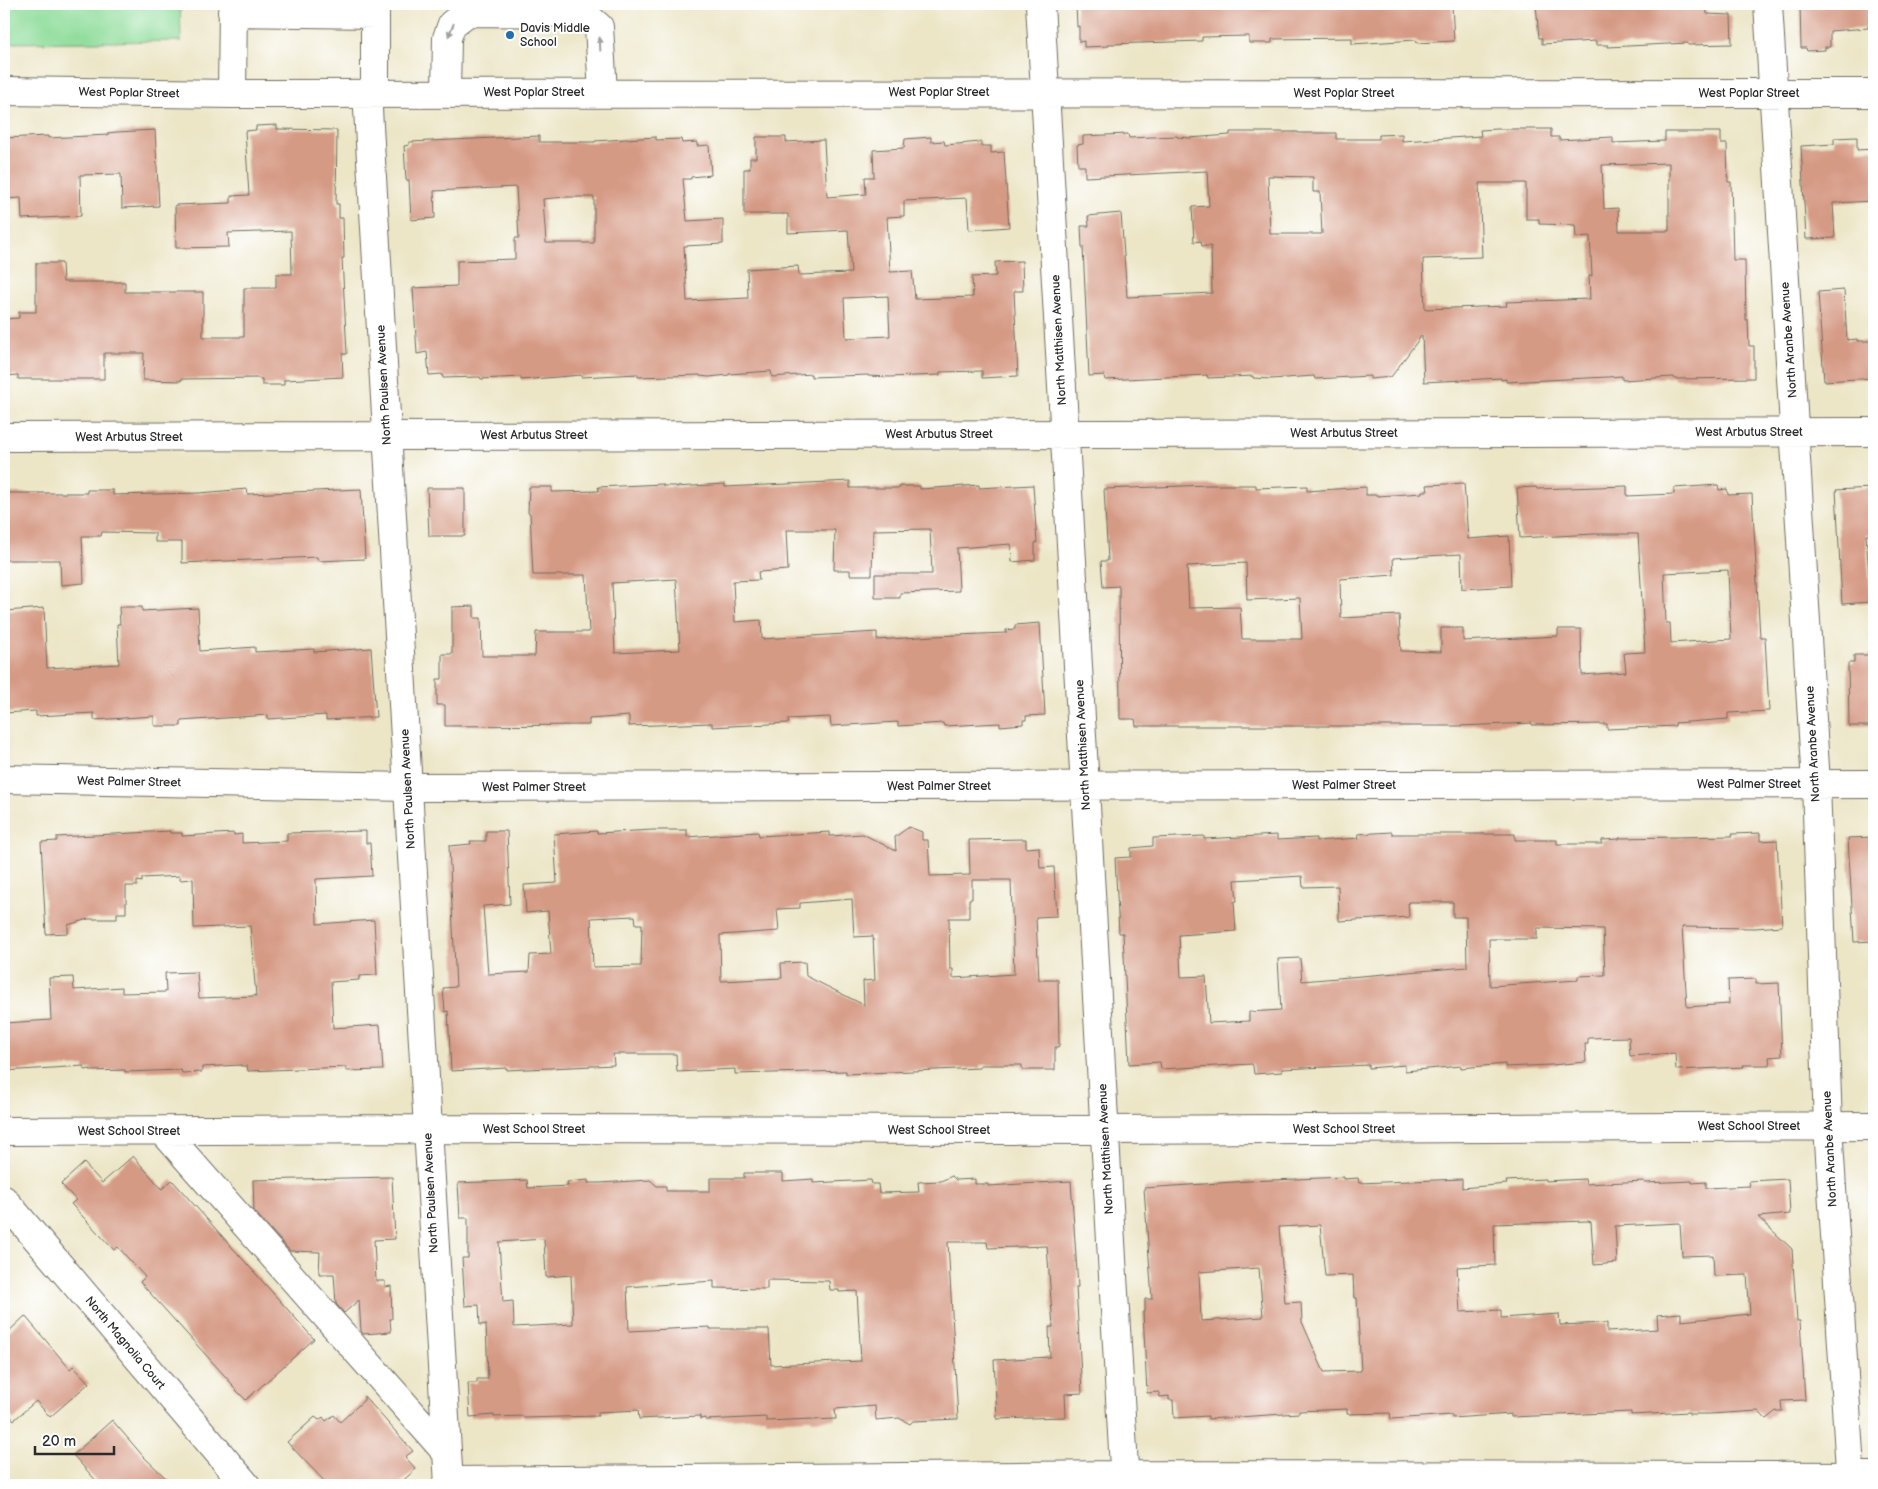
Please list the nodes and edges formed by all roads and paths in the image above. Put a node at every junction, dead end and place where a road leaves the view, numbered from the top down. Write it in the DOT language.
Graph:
graph roads {
  1 [pos="1040,4"];
  2 [pos="1768,4"];
  3 [pos="232,8"];
  4 [pos="303,8"];
  5 [pos="375,9"];
  6 [pos="4,91"];
  7 [pos="371,92"];
  8 [pos="446,92"];
  9 [pos="603,92"];
  10 [pos="1045,92"];
  11 [pos="1773,93"];
  12 [pos="1874,93"];
  13 [pos="232,94"];
  14 [pos="1795,432"];
  15 [pos="1874,432"];
  16 [pos="1064,434"];
  17 [pos="387,436"];
  18 [pos="4,437"];
  19 [pos="4,779"];
  20 [pos="1816,784"];
  21 [pos="1874,784"];
  22 [pos="1085,786"];
  23 [pos="408,787"];
  24 [pos="1828,1126"];
  25 [pos="1874,1126"];
  26 [pos="428,1129"];
  27 [pos="1105,1130"];
  28 [pos="4,1131"];
  29 [pos="163,1131"];
  30 [pos="4,1200"];
  31 [pos="446,1452"];
  32 [pos="1859,1479"];
  33 [pos="1125,1480"];
  34 [pos="448,1483"];
  35 [pos="246,1485"];
  1 -- 10 [label="street, North Matthisen Avenue"];
  2 -- 11 [label="street, North Aranbe Avenue"];
  3 -- 4 [label="street"];
  3 -- 13 [label="street"];
  4 -- 5 [label="street"];
  5 -- 7 [label="street, North Paulsen Avenue"];
  6 -- 13 [label="street, West Poplar Street"];
  7 -- 8 [label="street, West Poplar Street"];
  7 -- 13 [label="street, West Poplar Street"];
  7 -- 17 [label="street, North Paulsen Avenue"];
  8 -- 9 [label="street, West Poplar Street"];
  9 -- 8 [label="street, one-way"];
  9 -- 10 [label="street, West Poplar Street"];
  10 -- 11 [label="street, West Poplar Street"];
  10 -- 16 [label="street, North Matthisen Avenue"];
  11 -- 12 [label="street, West Poplar Street"];
  11 -- 14 [label="street, North Aranbe Avenue"];
  14 -- 15 [label="street, West Arbutus Street"];
  14 -- 16 [label="street, West Arbutus Street"];
  14 -- 20 [label="street, North Aranbe Avenue"];
  16 -- 17 [label="street, West Arbutus Street"];
  16 -- 22 [label="street, North Matthisen Avenue"];
  17 -- 18 [label="street, West Arbutus Street"];
  17 -- 23 [label="street, North Paulsen Avenue"];
  19 -- 23 [label="street, West Palmer Street"];
  20 -- 21 [label="street, West Palmer Street"];
  20 -- 22 [label="street, West Palmer Street"];
  20 -- 24 [label="street, North Aranbe Avenue"];
  22 -- 23 [label="street, West Palmer Street"];
  22 -- 27 [label="street, North Matthisen Avenue"];
  23 -- 26 [label="street, North Paulsen Avenue"];
  24 -- 25 [label="street, West School Street"];
  24 -- 27 [label="street, West School Street"];
  24 -- 32 [label="street, North Aranbe Avenue"];
  26 -- 27 [label="street, West School Street"];
  26 -- 29 [label="street, West School Street"];
  26 -- 31 [label="street, North Paulsen Avenue"];
  27 -- 33 [label="street, North Matthisen Avenue"];
  28 -- 29 [label="street, West School Street"];
  29 -- 31 [label="street"];
  30 -- 35 [label="street, North Magnolia Court"];
  31 -- 34 [label="street, North Paulsen Avenue"];
  32 -- 33 [label="street"];
  33 -- 34 [label="street"];
}
